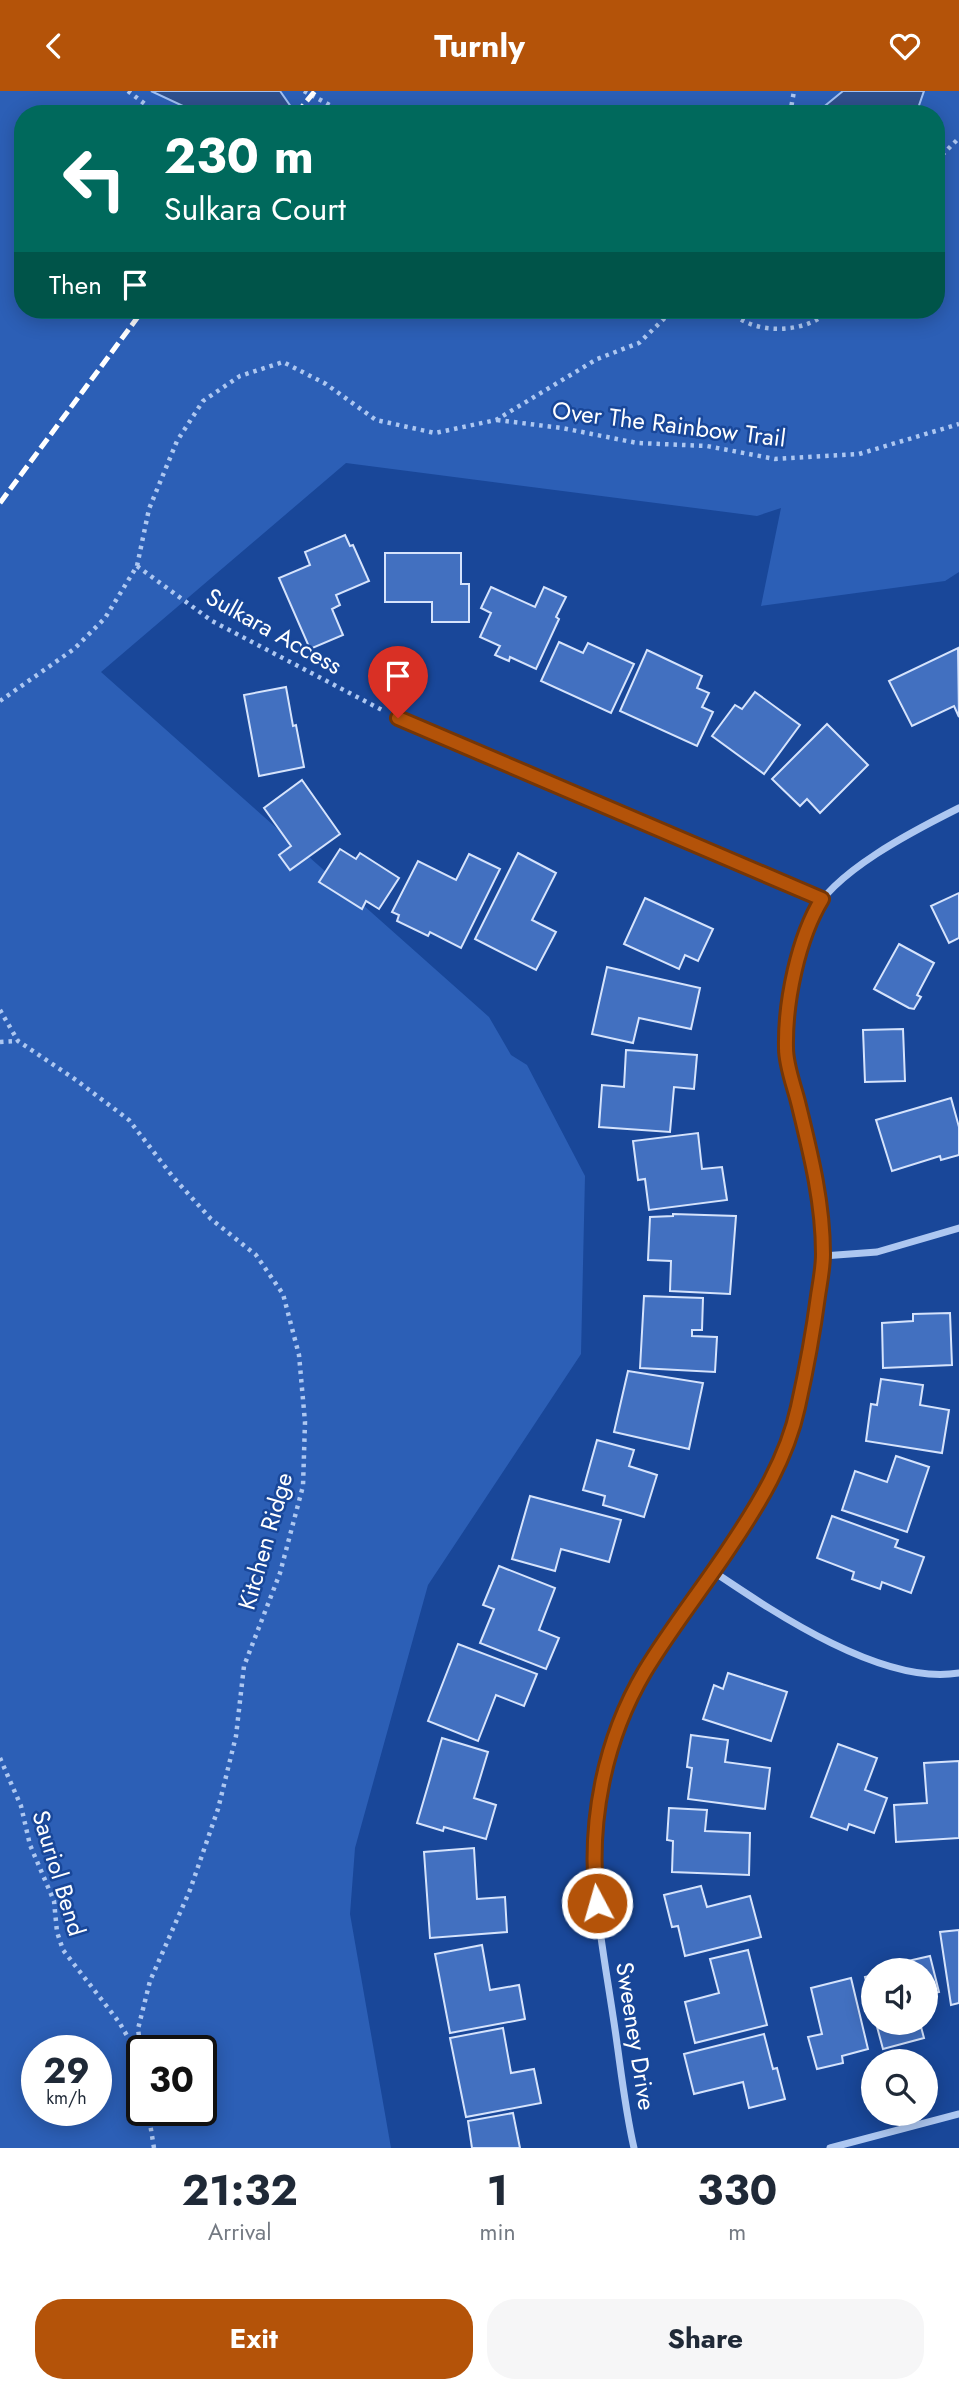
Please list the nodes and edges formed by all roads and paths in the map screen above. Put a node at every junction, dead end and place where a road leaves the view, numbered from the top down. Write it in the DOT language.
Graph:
graph roads {
  1 [pos="128,91"];
  2 [pos="303,91"];
  3 [pos="146,105"];
  4 [pos="329,105"];
  5 [pos="959,138"];
  6 [pos="945,152"];
  7 [pos="664,319"];
  8 [pos="740,319"];
  9 [pos="815,319"];
  10 [pos="496,420"];
  11 [pos="959,424"];
  12 [pos="137,566"];
  13 [pos="0,701"];
  14 [pos="398,718"];
  15 [pos="959,808"];
  16 [pos="822,899"];
  17 [pos="0,1010"];
  18 [pos="18,1041"];
  19 [pos="0,1042"];
  20 [pos="959,1228"];
  21 [pos="823,1256"];
  22 [pos="714,1572"];
  23 [pos="959,1673"];
  24 [pos="0,1758"];
  25 [pos="127,2035"];
  26 [pos="139,2035"];
  27 [pos="959,2114"];
  28 [pos="150,2126"];
  29 [pos="154,2148"];
  30 [pos="634,2148"];
  31 [pos="830,2148"];
  1 -- 3 [label="path"];
  2 -- 4 [label="path"];
  5 -- 6 [label="path"];
  7 -- 10 [label="path"];
  8 -- 9 [label="path"];
  10 -- 11 [label="path, Over The Rainbow Trail"];
  10 -- 12 [label="path"];
  12 -- 13 [label="path"];
  12 -- 14 [label="path, Sulkara Access"];
  14 -- 16 [label="street"];
  15 -- 16 [label="street, Sweeney Drive"];
  16 -- 21 [label="street, Sweeney Drive"];
  17 -- 18 [label="path, Kitchen Ridge"];
  18 -- 19 [label="path"];
  18 -- 26 [label="path, Kitchen Ridge"];
  20 -- 21 [label="street"];
  21 -- 22 [label="street, Sweeney Drive"];
  22 -- 23 [label="street"];
  22 -- 30 [label="street, Sweeney Drive"];
  24 -- 25 [label="path, Sauriol Bend"];
  27 -- 31 [label="street"];
  28 -- 29 [label="path"];
}
